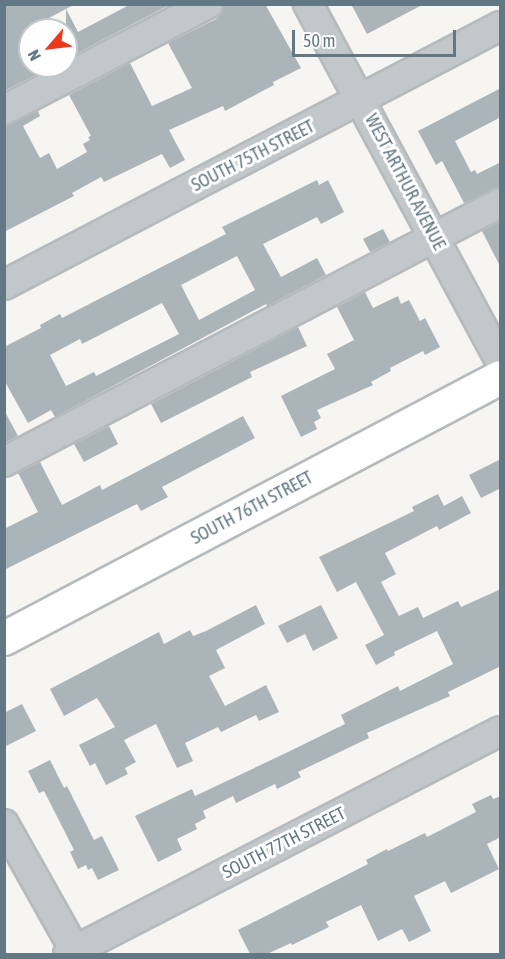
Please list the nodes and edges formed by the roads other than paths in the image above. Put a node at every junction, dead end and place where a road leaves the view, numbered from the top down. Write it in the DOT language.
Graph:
graph roads {
  1 [pos="208,4"];
  2 [pos="308,4"];
  3 [pos="501,26"];
  4 [pos="361,100"];
  5 [pos="4,110"];
  6 [pos="501,203"];
  7 [pos="434,236"];
  8 [pos="4,285"];
  9 [pos="501,360"];
  10 [pos="501,377"];
  11 [pos="4,462"];
  12 [pos="4,638"];
  13 [pos="501,730"];
  14 [pos="4,824"];
  15 [pos="73,953"];
  1 -- 5 [label="street"];
  2 -- 4 [label="street, WEST ARTHUR AVENUE"];
  3 -- 4 [label="street, SOUTH 75TH STREET"];
  4 -- 7 [label="street, WEST ARTHUR AVENUE"];
  4 -- 8 [label="street, SOUTH 75TH STREET"];
  6 -- 7 [label="street"];
  7 -- 9 [label="street, WEST ARTHUR AVENUE"];
  7 -- 11 [label="street"];
  10 -- 12 [label="main road, SOUTH 76TH STREET"];
  13 -- 15 [label="street, SOUTH 77TH STREET"];
  14 -- 15 [label="street"];
}
